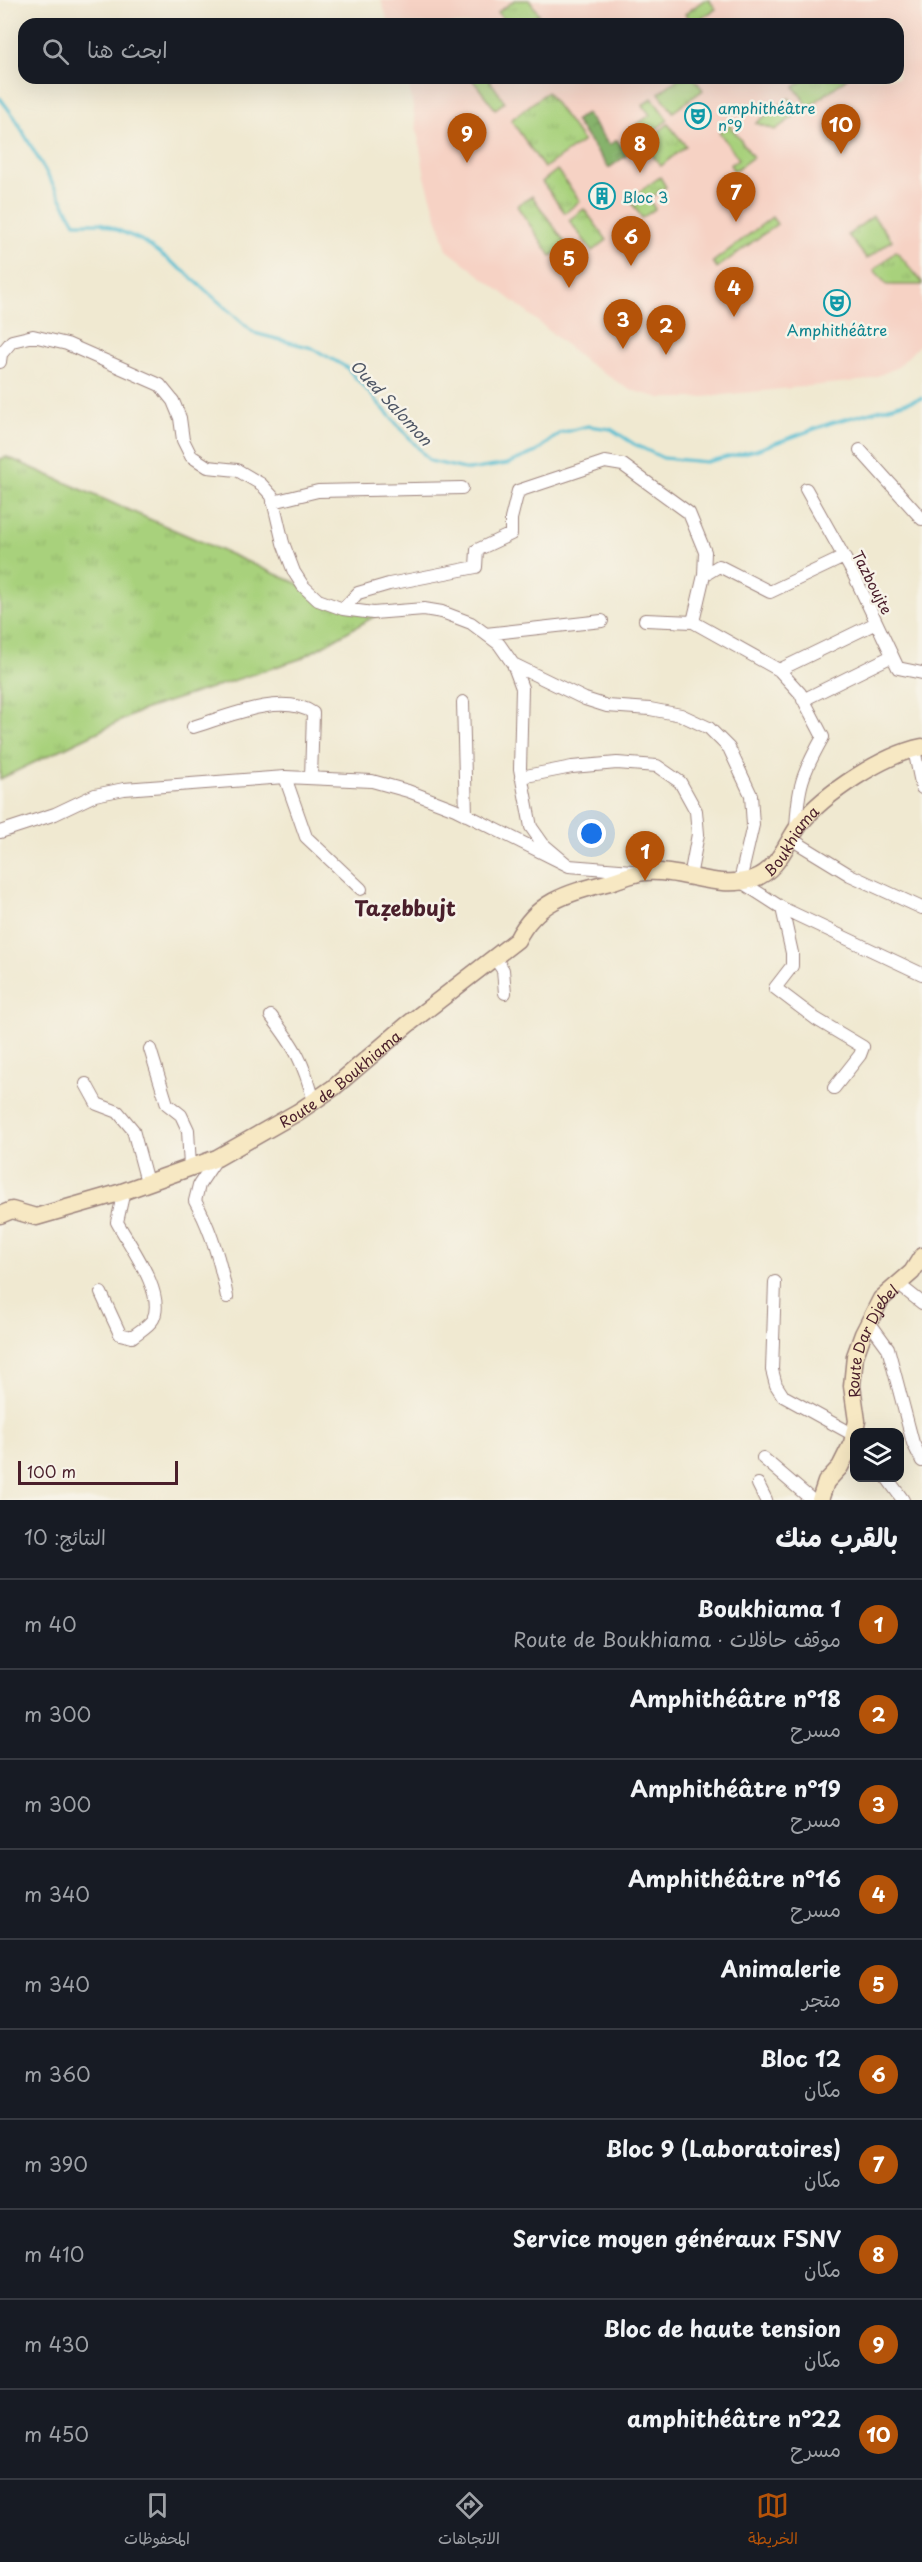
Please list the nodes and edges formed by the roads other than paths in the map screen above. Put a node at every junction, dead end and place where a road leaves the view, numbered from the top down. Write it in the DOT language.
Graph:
graph roads {
  1 [pos="0,362"];
  2 [pos="860,450"];
  3 [pos="462,488"];
  4 [pos="806,489"];
  5 [pos="273,502"];
  6 [pos="922,519"];
  7 [pos="705,552"];
  8 [pos="844,557"];
  9 [pos="719,566"];
  10 [pos="704,575"];
  11 [pos="343,609"];
  12 [pos="645,620"];
  13 [pos="602,621"];
  14 [pos="693,622"];
  15 [pos="876,623"];
  16 [pos="486,634"];
  17 [pos="892,656"];
  18 [pos="513,664"];
  19 [pos="779,670"];
  20 [pos="922,673"];
  21 [pos="803,700"];
  22 [pos="463,702"];
  23 [pos="193,727"];
  24 [pos="918,748"];
  25 [pos="285,777"];
  26 [pos="521,777"];
  27 [pos="311,778"];
  28 [pos="922,788"];
  29 [pos="466,815"];
  30 [pos="0,832"];
  31 [pos="793,835"];
  32 [pos="569,866"];
  33 [pos="644,872"];
  34 [pos="690,877"];
  35 [pos="740,881"];
  36 [pos="361,889"];
  37 [pos="782,908"];
  38 [pos="922,908"];
  39 [pos="494,957"];
  40 [pos="922,974"];
  41 [pos="505,993"];
  42 [pos="271,1016"];
  43 [pos="150,1049"];
  44 [pos="86,1084"];
  45 [pos="834,1088"];
  46 [pos="314,1101"];
  47 [pos="217,1158"];
  48 [pos="190,1167"];
  49 [pos="147,1182"];
  50 [pos="124,1191"];
  51 [pos="0,1215"];
  52 [pos="922,1256"];
  53 [pos="775,1282"];
  54 [pos="898,1284"];
  55 [pos="101,1293"];
  56 [pos="227,1297"];
  57 [pos="922,1303"];
  58 [pos="869,1322"];
  59 [pos="855,1428"];
  60 [pos="857,1428"];
  61 [pos="850,1445"];
  62 [pos="763,1458"];
  63 [pos="922,1461"];
  64 [pos="890,1482"];
  65 [pos="758,1484"];
  66 [pos="766,1500"];
  67 [pos="812,1500"];
  68 [pos="820,1500"];
  69 [pos="903,1500"];
  1 -- 5 [label="street"];
  2 -- 6 [label="street"];
  3 -- 5 [label="street"];
  4 -- 8 [label="street, Tazboujte"];
  5 -- 11 [label="street"];
  7 -- 9 [label="street"];
  7 -- 10 [label="street"];
  7 -- 11 [label="street"];
  8 -- 9 [label="street"];
  8 -- 15 [label="street, Tazboujte"];
  9 -- 10 [label="street"];
  10 -- 14 [label="street"];
  11 -- 16 [label="street"];
  12 -- 14 [label="street"];
  13 -- 16 [label="street"];
  14 -- 19 [label="street"];
  15 -- 17 [label="street, Tazboujte"];
  15 -- 19 [label="street"];
  16 -- 18 [label="street"];
  17 -- 20 [label="street, Tazboujte"];
  17 -- 21 [label="street"];
  18 -- 26 [label="street"];
  18 -- 35 [label="street"];
  19 -- 21 [label="street"];
  21 -- 31 [label="street"];
  22 -- 29 [label="street"];
  23 -- 27 [label="street"];
  24 -- 28 [label="street"];
  24 -- 31 [label="street, Boukhiama"];
  25 -- 27 [label="street"];
  25 -- 30 [label="street"];
  25 -- 36 [label="street"];
  26 -- 32 [label="street"];
  26 -- 34 [label="street"];
  27 -- 29 [label="street"];
  29 -- 32 [label="street"];
  31 -- 35 [label="street, Boukhiama"];
  31 -- 38 [label="street"];
  32 -- 33 [label="street"];
  33 -- 34 [label="street, Boukhiama"];
  33 -- 39 [label="street, Route de Boukhiama"];
  34 -- 35 [label="street, Boukhiama"];
  35 -- 37 [label="street"];
  37 -- 40 [label="street"];
  37 -- 45 [label="street"];
  39 -- 41 [label="street"];
  39 -- 46 [label="street, Route de Boukhiama"];
  42 -- 46 [label="street"];
  43 -- 48 [label="street"];
  44 -- 49 [label="street"];
  46 -- 47 [label="street, Route de Boukhiama"];
  47 -- 48 [label="street, Route de Boukhiama"];
  47 -- 56 [label="street"];
  48 -- 49 [label="street, Route de Boukhiama"];
  49 -- 50 [label="street, Route de Boukhiama"];
  50 -- 51 [label="street, Route de Boukhiama"];
  50 -- 55 [label="street"];
  52 -- 54 [label="street, Route Dar Djebel"];
  53 -- 59 [label="street"];
  54 -- 57 [label="street"];
  54 -- 58 [label="street, Route Dar Djebel"];
  58 -- 60 [label="street, Route Dar Djebel"];
  58 -- 63 [label="street"];
  61 -- 68 [label="street"];
  62 -- 67 [label="street"];
  64 -- 69 [label="street"];
  65 -- 66 [label="street"];
}
